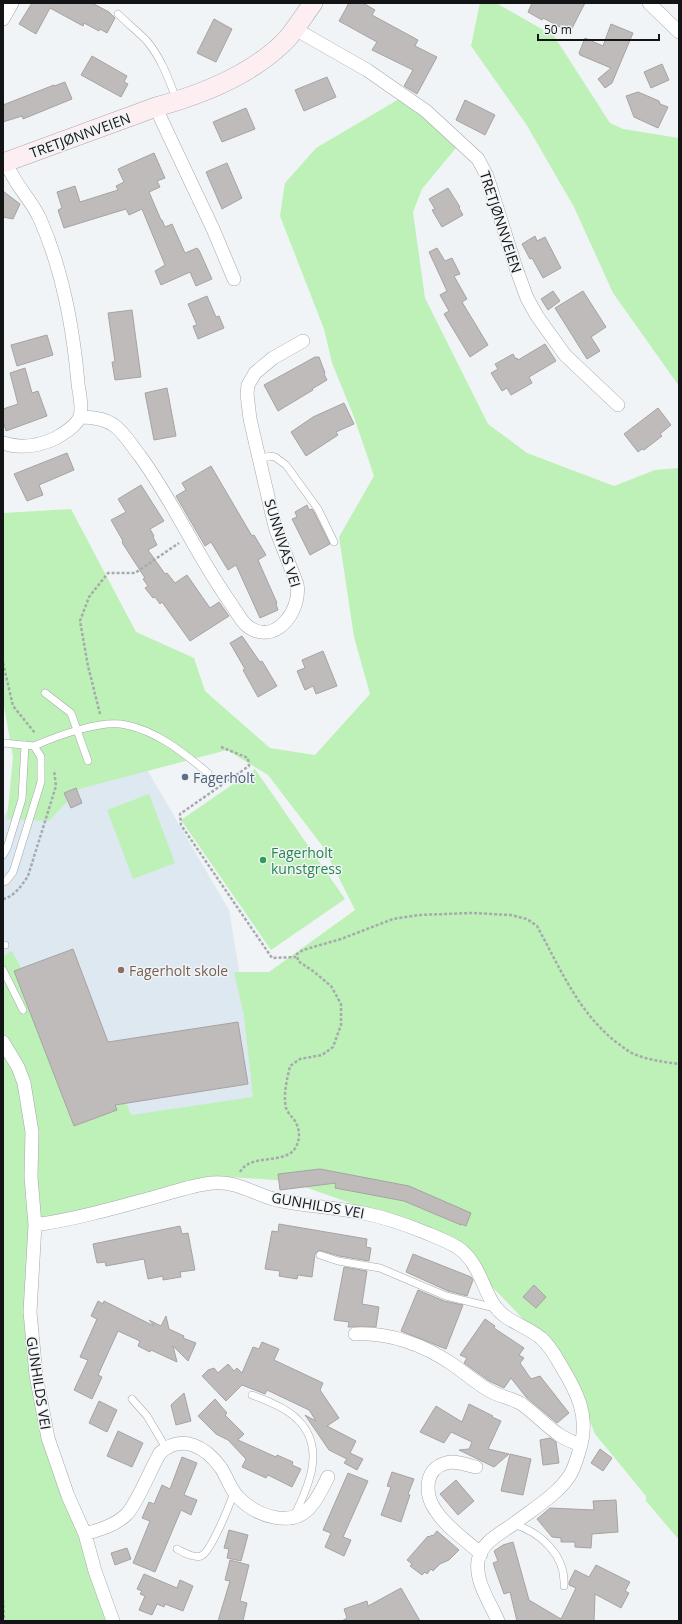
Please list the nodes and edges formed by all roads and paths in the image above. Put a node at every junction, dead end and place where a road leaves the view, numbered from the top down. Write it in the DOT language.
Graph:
graph roads {
  1 [pos="12,3"];
  2 [pos="313,3"];
  3 [pos="649,3"];
  4 [pos="118,14"];
  5 [pos="3,19"];
  6 [pos="295,29"];
  7 [pos="679,32"];
  8 [pos="177,101"];
  9 [pos="156,107"];
  10 [pos="5,162"];
  11 [pos="234,279"];
  12 [pos="302,341"];
  13 [pos="618,405"];
  14 [pos="80,416"];
  15 [pos="3,443"];
  16 [pos="259,460"];
  17 [pos="189,536"];
  18 [pos="334,542"];
  19 [pos="3,662"];
  20 [pos="45,693"];
  21 [pos="14,706"];
  22 [pos="103,724"];
  23 [pos="77,731"];
  24 [pos="3,743"];
  25 [pos="25,745"];
  26 [pos="34,746"];
  27 [pos="221,748"];
  28 [pos="88,761"];
  29 [pos="208,773"];
  30 [pos="3,855"];
  31 [pos="3,882"];
  32 [pos="296,957"];
  33 [pos="3,970"];
  34 [pos="23,1010"];
  35 [pos="3,1042"];
  36 [pos="679,1064"];
  37 [pos="232,1184"];
  38 [pos="35,1225"];
  39 [pos="320,1255"];
  40 [pos="496,1308"];
  41 [pos="355,1334"];
  42 [pos="252,1395"];
  43 [pos="132,1399"];
  44 [pos="581,1444"];
  45 [pos="166,1448"];
  46 [pos="476,1467"];
  47 [pos="328,1477"];
  48 [pos="234,1492"];
  49 [pos="293,1518"];
  50 [pos="513,1524"];
  51 [pos="85,1534"];
  52 [pos="177,1549"];
  53 [pos="480,1554"];
  54 [pos="564,1586"];
  55 [pos="3,1600"];
  56 [pos="4,1621"];
  57 [pos="113,1621"];
  58 [pos="498,1621"];
  1 -- 5 [label="street"];
  2 -- 6 [label="street, TRETJØNNVEIEN"];
  3 -- 7 [label="street"];
  4 -- 8 [label="lane"];
  6 -- 8 [label="street, TRETJØNNVEIEN"];
  6 -- 13 [label="street, TRETJØNNVEIEN"];
  8 -- 9 [label="street, TRETJØNNVEIEN"];
  9 -- 10 [label="street, TRETJØNNVEIEN"];
  9 -- 11 [label="street"];
  10 -- 14 [label="street"];
  12 -- 16 [label="street, SUNNIVAS VEI"];
  14 -- 15 [label="street"];
  14 -- 17 [label="street, SUNNIVAS VEI"];
  16 -- 17 [label="street, SUNNIVAS VEI"];
  16 -- 18 [label="lane"];
  17 -- 22 [label="path"];
  19 -- 21 [label="path"];
  20 -- 23 [label="lane"];
  22 -- 23 [label="lane"];
  22 -- 29 [label="lane"];
  23 -- 26 [label="lane"];
  23 -- 28 [label="lane"];
  24 -- 25 [label="lane"];
  25 -- 26 [label="lane"];
  25 -- 30 [label="lane"];
  26 -- 31 [label="lane"];
  27 -- 32 [label="path"];
  32 -- 36 [label="path"];
  32 -- 37 [label="path"];
  33 -- 34 [label="lane"];
  35 -- 38 [label="street, GUNHILDS VEI"];
  37 -- 38 [label="street, GUNHILDS VEI"];
  37 -- 40 [label="street, GUNHILDS VEI"];
  38 -- 51 [label="street, GUNHILDS VEI"];
  39 -- 40 [label="lane, GUNHILDS VEI"];
  40 -- 44 [label="street, GUNHILDS VEI"];
  41 -- 44 [label="street"];
  42 -- 49 [label="lane"];
  43 -- 45 [label="lane"];
  44 -- 50 [label="street, GUNHILDS VEI"];
  45 -- 48 [label="street"];
  45 -- 51 [label="street"];
  46 -- 53 [label="street"];
  47 -- 49 [label="street"];
  48 -- 49 [label="street"];
  48 -- 52 [label="lane"];
  50 -- 53 [label="street, GUNHILDS VEI"];
  50 -- 54 [label="lane"];
  51 -- 57 [label="street, GUNHILDS VEI"];
  53 -- 58 [label="street"];
  55 -- 56 [label="path"];
}
